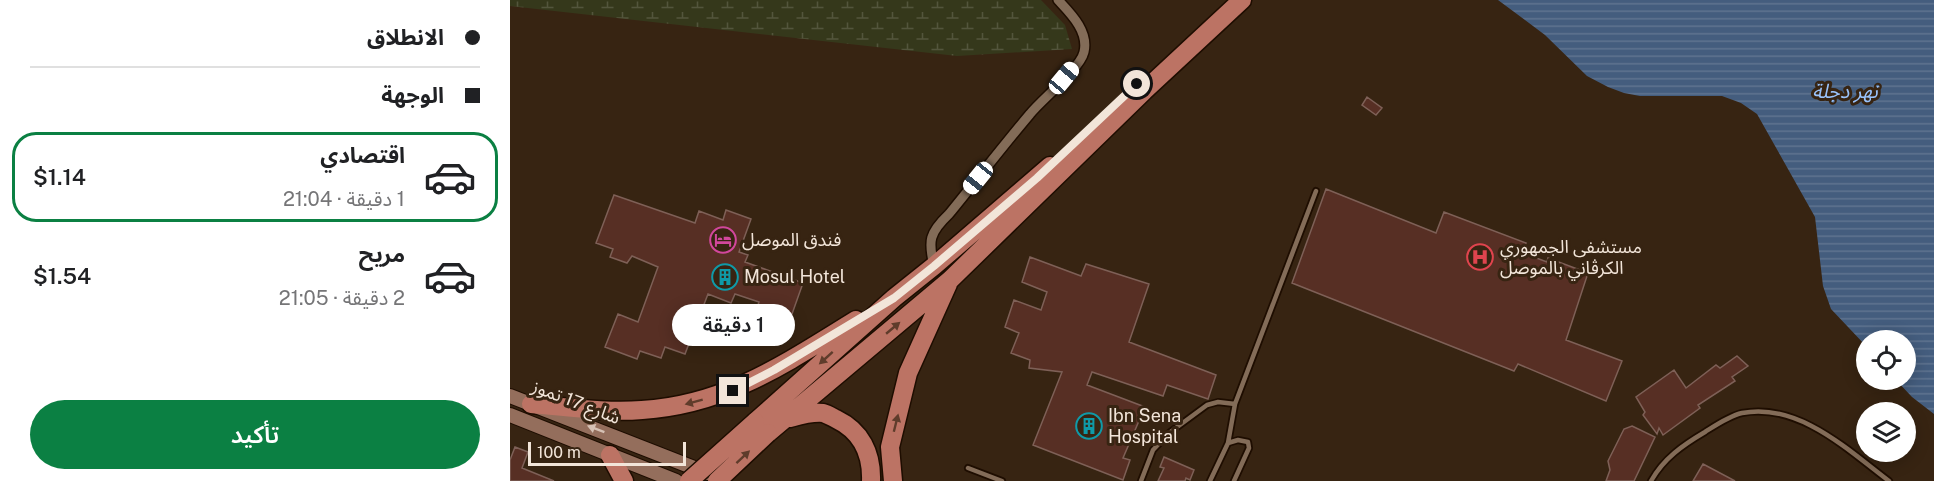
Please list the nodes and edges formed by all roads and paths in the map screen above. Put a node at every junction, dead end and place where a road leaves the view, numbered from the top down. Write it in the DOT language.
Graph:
graph roads {
  1 [pos="1058,0"];
  2 [pos="1228,0"];
  3 [pos="1242,0"];
  4 [pos="1141,87"];
  5 [pos="1317,190"];
  6 [pos="934,266"];
  7 [pos="950,280"];
  8 [pos="894,298"];
  9 [pos="510,396"];
  10 [pos="531,404"];
  11 [pos="1235,404"];
  12 [pos="510,415"];
  13 [pos="785,420"];
  14 [pos="762,428"];
  15 [pos="1228,443"];
  16 [pos="610,455"];
  17 [pos="968,468"];
  18 [pos="624,481"];
  19 [pos="676,481"];
  20 [pos="690,481"];
  21 [pos="717,481"];
  22 [pos="729,481"];
  23 [pos="871,481"];
  24 [pos="893,481"];
  25 [pos="1002,481"];
  26 [pos="1141,481"];
  27 [pos="1210,481"];
  28 [pos="1234,481"];
  29 [pos="1651,481"];
  30 [pos="1889,481"];
  1 -- 6 [label="street"];
  2 -- 4 [label="highway"];
  3 -- 4 [label="highway"];
  4 -- 6 [label="highway"];
  4 -- 7 [label="highway"];
  5 -- 11 [label="lane"];
  6 -- 8 [label="highway"];
  13 -- 7 [label="highway, one-way"];
  24 -- 7 [label="highway, one-way"];
  8 -- 10 [label="highway, one-way"];
  8 -- 14 [label="highway, one-way"];
  9 -- 10 [label="main road, شارع 17 تموز"];
  22 -- 10 [label="main road, شارع 17 تموز, one-way"];
  11 -- 15 [label="lane"];
  11 -- 26 [label="lane"];
  12 -- 16 [label="main road, شارع 17 تموز"];
  13 -- 14 [label="highway"];
  13 -- 23 [label="highway"];
  14 -- 20 [label="highway, bridge"];
  21 -- 14 [label="highway, one-way, bridge"];
  15 -- 27 [label="lane"];
  15 -- 28 [label="lane"];
  16 -- 18 [label="highway"];
  16 -- 19 [label="main road, شارع 17 تموز"];
  17 -- 25 [label="lane"];
  29 -- 30 [label="lane"];
}
